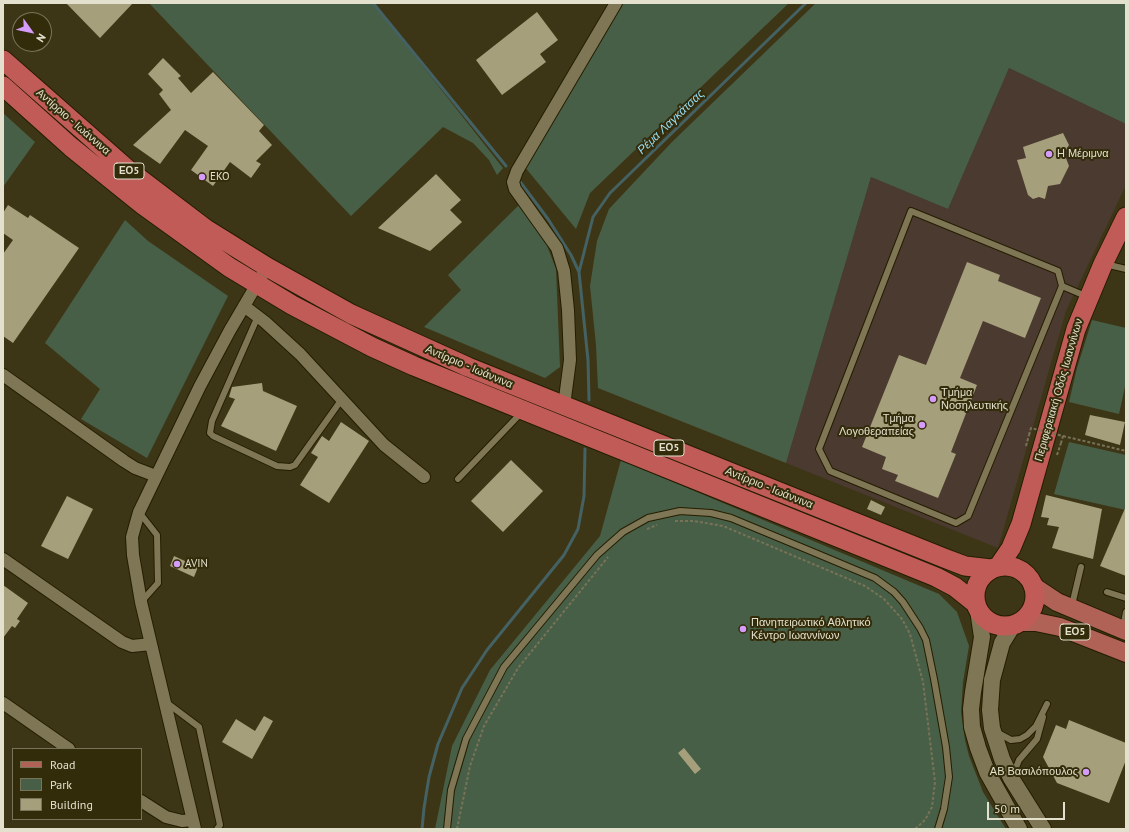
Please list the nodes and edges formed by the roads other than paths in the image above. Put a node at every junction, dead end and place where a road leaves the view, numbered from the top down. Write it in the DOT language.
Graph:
graph roads {
  1 [pos="614,4"];
  2 [pos="3,60"];
  3 [pos="3,86"];
  4 [pos="1126,217"];
  5 [pos="1103,264"];
  6 [pos="267,267"];
  7 [pos="1126,269"];
  8 [pos="257,284"];
  9 [pos="1062,286"];
  10 [pos="1088,297"];
  11 [pos="244,306"];
  12 [pos="258,316"];
  13 [pos="3,375"];
  14 [pos="342,399"];
  15 [pos="564,406"];
  16 [pos="523,411"];
  17 [pos="156,476"];
  18 [pos="424,477"];
  19 [pos="458,479"];
  20 [pos="139,512"];
  21 [pos="1022,524"];
  22 [pos="3,559"];
  23 [pos="1081,567"];
  24 [pos="995,568"];
  25 [pos="1030,581"];
  26 [pos="1107,592"];
  27 [pos="1126,598"];
  28 [pos="141,602"];
  29 [pos="977,607"];
  30 [pos="1071,609"];
  31 [pos="1126,612"];
  32 [pos="1017,624"];
  33 [pos="1124,630"];
  34 [pos="151,644"];
  35 [pos="1126,653"];
  36 [pos="3,702"];
  37 [pos="166,702"];
  38 [pos="1046,704"];
  39 [pos="1043,714"];
  40 [pos="992,728"];
  41 [pos="68,748"];
  42 [pos="1012,778"];
  43 [pos="142,802"];
  44 [pos="194,825"];
  45 [pos="217,829"];
  46 [pos="447,829"];
  47 [pos="938,829"];
  48 [pos="1019,829"];
  49 [pos="1043,829"];
  1 -- 15 [label="street"];
  2 -- 6 [label="highway, Αντίρριο - Ιωάννινα / ΕΟ5"];
  3 -- 8 [label="highway, Αντίρριο - Ιωάννινα / ΕΟ5"];
  4 -- 5 [label="highway, Περιφερειακή Οδός Ιωαννίνων"];
  5 -- 7 [label="lane"];
  5 -- 10 [label="highway, Περιφερειακή Οδός Ιωαννίνων"];
  6 -- 8 [label="street"];
  6 -- 15 [label="highway, Αντίρριο - Ιωάννινα / ΕΟ5"];
  8 -- 11 [label="street"];
  8 -- 16 [label="highway, Αντίρριο - Ιωάννινα / ΕΟ5"];
  9 -- 9 [label="lane"];
  9 -- 10 [label="lane"];
  10 -- 21 [label="highway, Περιφερειακή Οδός Ιωαννίνων"];
  11 -- 12 [label="street"];
  11 -- 17 [label="street"];
  12 -- 14 [label="street"];
  12 -- 14 [label="lane"];
  13 -- 17 [label="street"];
  14 -- 18 [label="street"];
  15 -- 24 [label="highway, Αντίρριο - Ιωάννινα / ΕΟ5"];
  16 -- 19 [label="lane"];
  16 -- 29 [label="highway, Αντίρριο - Ιωάννινα / ΕΟ5"];
  17 -- 20 [label="street"];
  20 -- 28 [label="street"];
  20 -- 28 [label="lane"];
  21 -- 24 [label="highway, Περιφερειακή Οδός Ιωαννίνων"];
  21 -- 25 [label="highway, Περιφερειακή Οδός Ιωαννίνων"];
  22 -- 34 [label="street"];
  23 -- 30 [label="lane"];
  24 -- 25 [label="highway, ΕΟ5"];
  24 -- 29 [label="highway"];
  25 -- 30 [label="main road, ΕΟ5"];
  25 -- 32 [label="highway"];
  26 -- 27 [label="lane"];
  28 -- 34 [label="street"];
  29 -- 32 [label="highway, ΕΟ5"];
  29 -- 48 [label="main road"];
  30 -- 33 [label="main road, ΕΟ5"];
  31 -- 33 [label="lane"];
  32 -- 35 [label="main road, ΕΟ5"];
  32 -- 40 [label="main road"];
  34 -- 37 [label="street"];
  36 -- 41 [label="street"];
  37 -- 44 [label="street"];
  37 -- 45 [label="lane"];
  38 -- 39 [label="lane"];
  39 -- 40 [label="lane"];
  39 -- 42 [label="lane"];
  40 -- 42 [label="main road"];
  42 -- 49 [label="main road"];
  43 -- 44 [label="street"];
  46 -- 47 [label="lane"];
}
